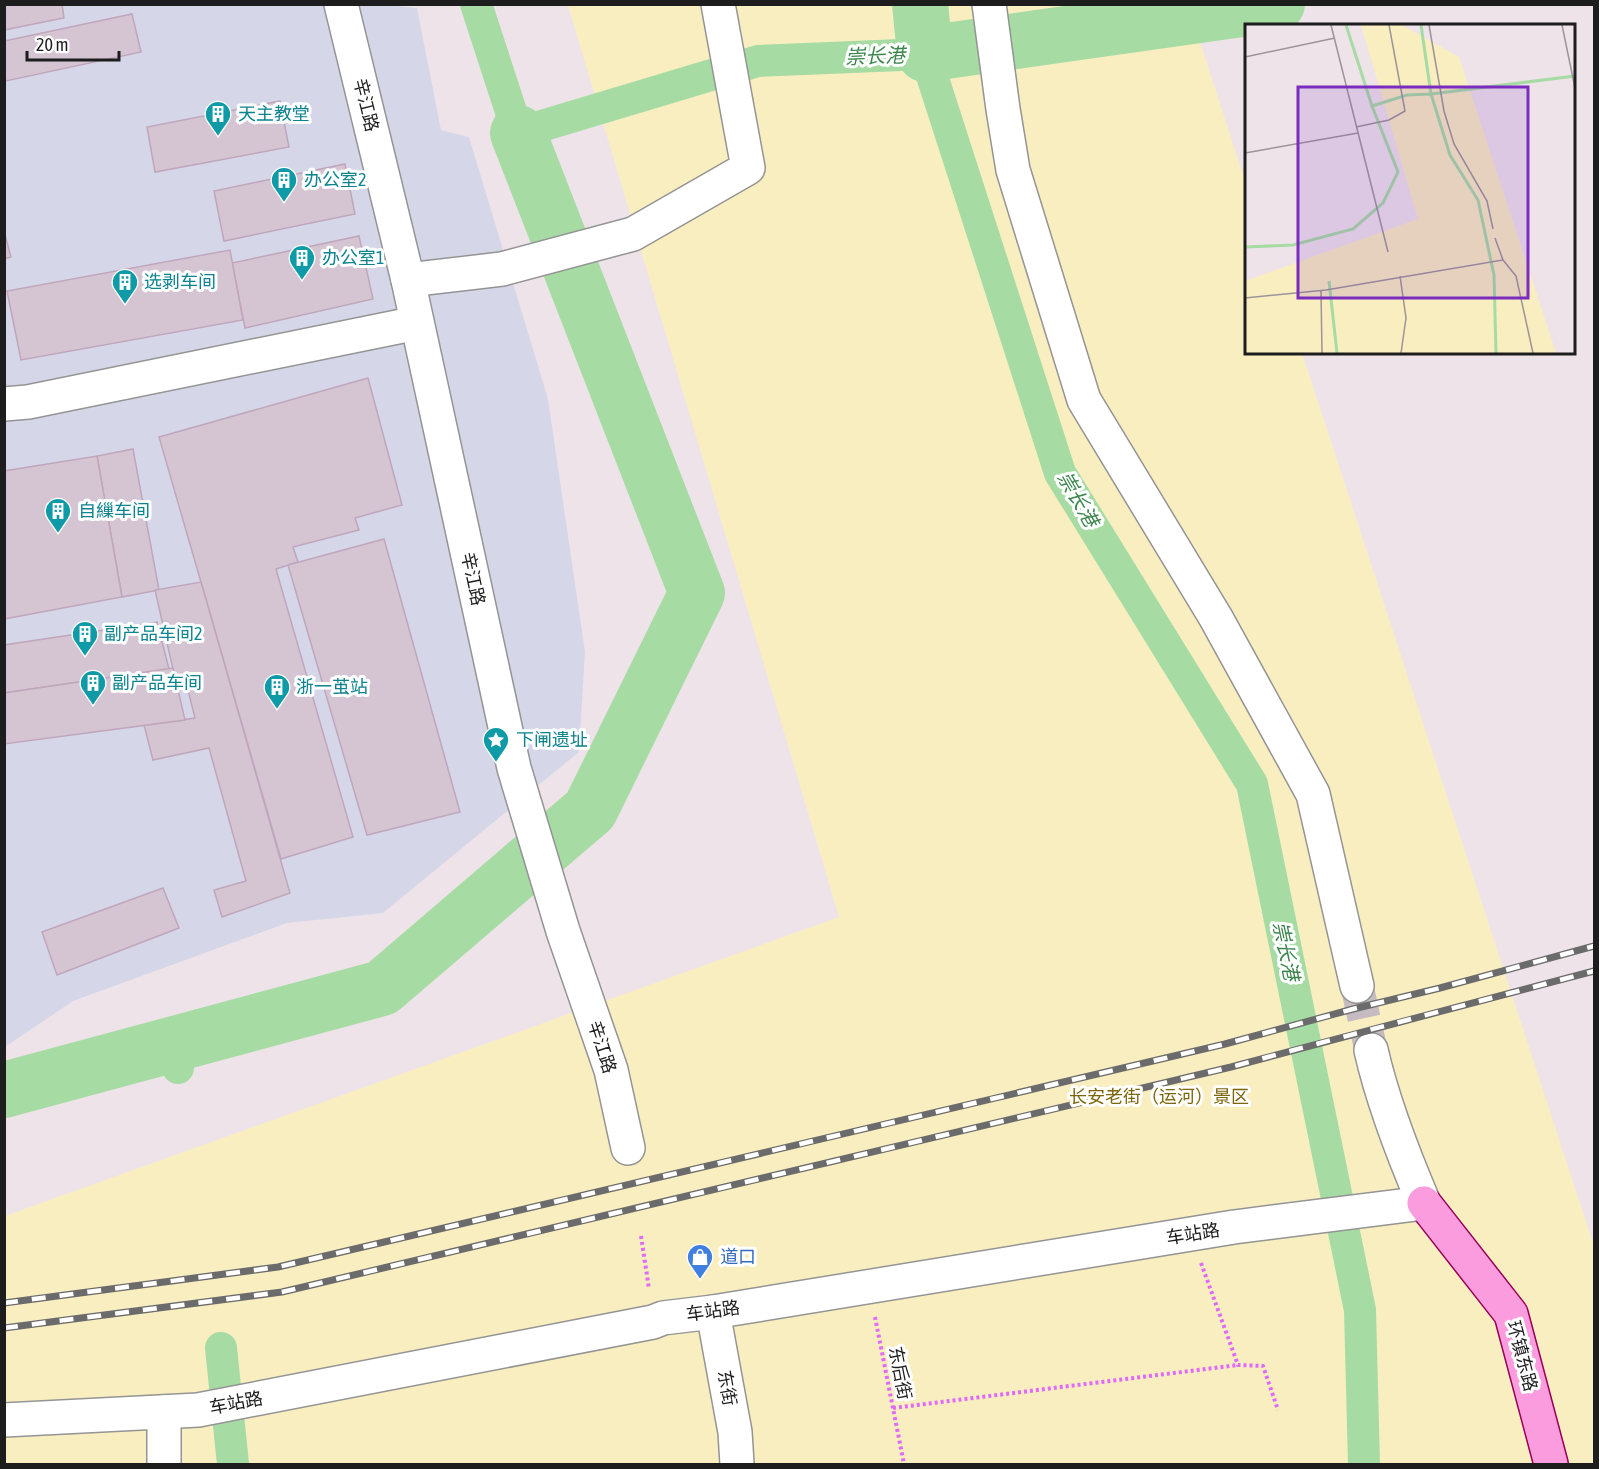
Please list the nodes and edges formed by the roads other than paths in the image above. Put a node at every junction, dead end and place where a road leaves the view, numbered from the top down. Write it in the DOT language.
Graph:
graph roads {
  1 [pos="341,4"];
  2 [pos="989,4"];
  3 [pos="719,6"];
  4 [pos="408,280"];
  5 [pos="417,323"];
  6 [pos="4,404"];
  7 [pos="1357,986"];
  8 [pos="1371,1050"];
  9 [pos="628,1148"];
  10 [pos="1415,1204"];
  11 [pos="713,1312"];
  12 [pos="164,1412"];
  13 [pos="4,1420"];
  14 [pos="164,1464"];
  15 [pos="737,1464"];
  16 [pos="1551,1464"];
  1 -- 4 [label="street, 辛江路"];
  2 -- 7 [label="street"];
  3 -- 4 [label="street"];
  4 -- 5 [label="street, 辛江路"];
  5 -- 6 [label="street"];
  5 -- 9 [label="street, 辛江路"];
  8 -- 10 [label="street"];
  10 -- 11 [label="street, 车站路"];
  10 -- 16 [label="main road, 环镇东路"];
  11 -- 12 [label="street, 车站路"];
  11 -- 15 [label="street, 东街"];
  12 -- 13 [label="street, 车站路"];
  12 -- 14 [label="street"];
}
